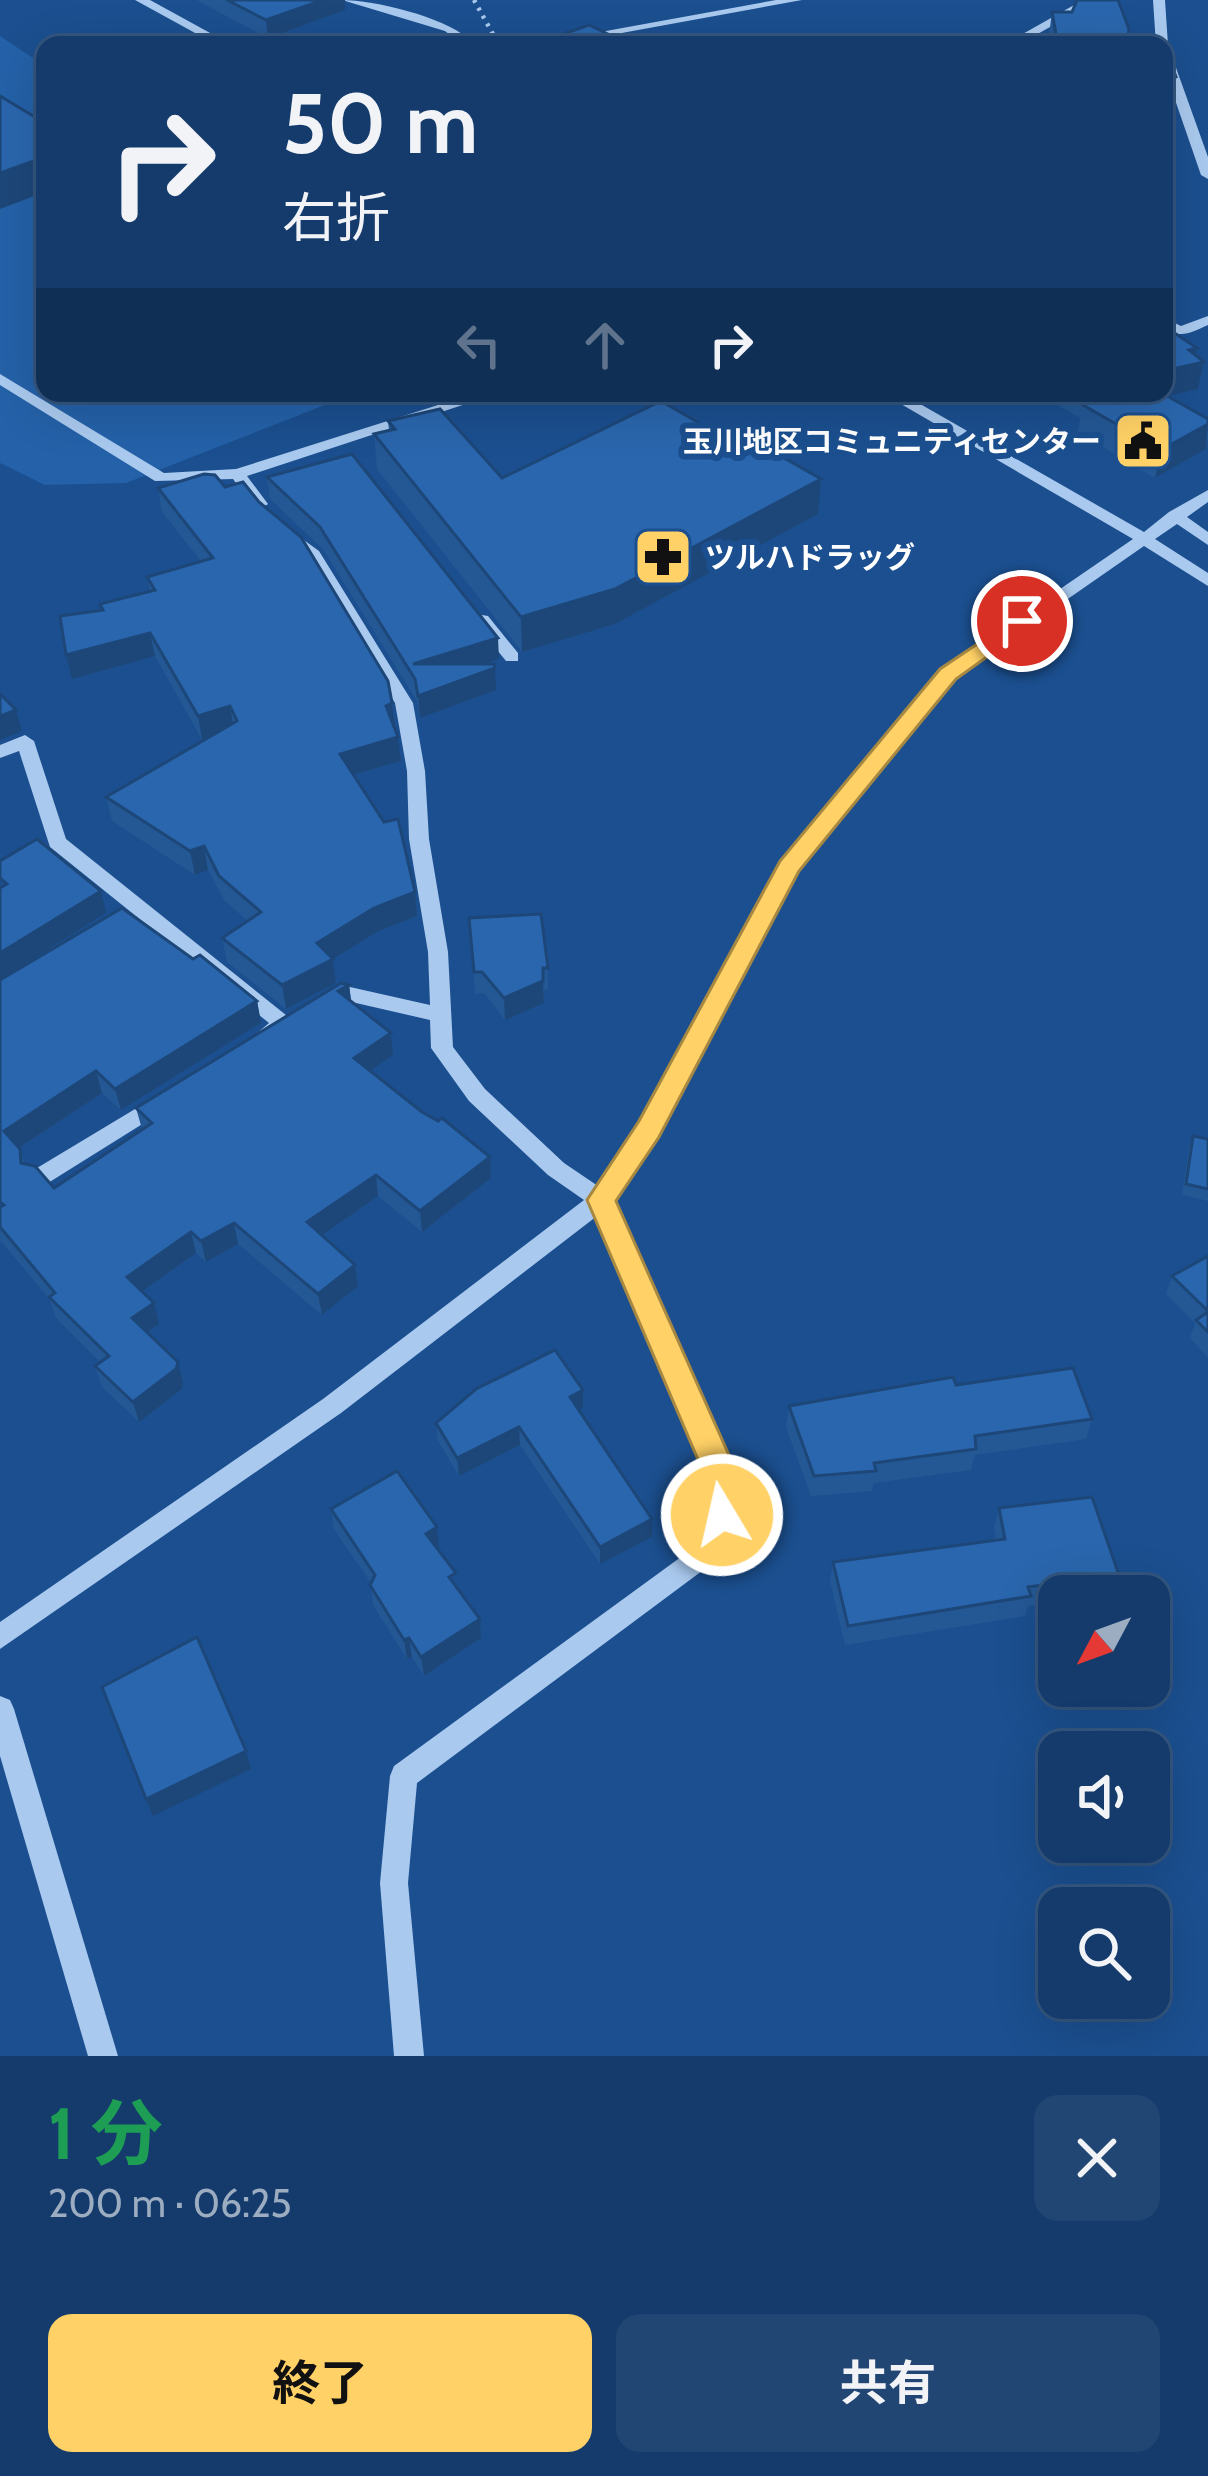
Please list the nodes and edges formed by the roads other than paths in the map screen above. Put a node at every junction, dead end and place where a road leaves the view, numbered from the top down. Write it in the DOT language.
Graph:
graph roads {
  1 [pos="141,0"];
  2 [pos="348,0"];
  3 [pos="796,0"];
  4 [pos="1092,0"];
  5 [pos="1159,0"];
  6 [pos="209,36"];
  7 [pos="458,36"];
  8 [pos="587,36"];
  9 [pos="1026,36"];
  10 [pos="1162,36"];
  11 [pos="1173,76"];
  12 [pos="1208,175"];
  13 [pos="1208,320"];
  14 [pos="1173,328"];
  15 [pos="0,379"];
  16 [pos="36,401"];
  17 [pos="37,402"];
  18 [pos="462,402"];
  19 [pos="906,402"];
  20 [pos="341,440"];
  21 [pos="355,458"];
  22 [pos="237,474"];
  23 [pos="1208,495"];
  24 [pos="1175,515"];
  25 [pos="1147,540"];
  26 [pos="1208,540"];
  27 [pos="1208,581"];
  28 [pos="469,603"];
  29 [pos="512,657"];
  30 [pos="0,752"];
  31 [pos="137,909"];
  32 [pos="118,921"];
  33 [pos="441,1015"];
  34 [pos="284,1024"];
  35 [pos="243,1049"];
  36 [pos="182,1088"];
  37 [pos="40,1177"];
  38 [pos="601,1200"];
  39 [pos="0,1637"];
  40 [pos="0,1709"];
  41 [pos="103,2056"];
  42 [pos="409,2056"];
  1 -- 6 [label="street"];
  2 -- 7 [label="street"];
  3 -- 8 [label="street"];
  4 -- 9 [label="street"];
  5 -- 10 [label="street"];
  11 -- 12 [label="street"];
  13 -- 14 [label="street"];
  15 -- 16 [label="street"];
  17 -- 22 [label="street"];
  18 -- 20 [label="street"];
  19 -- 25 [label="street"];
  20 -- 21 [label="street"];
  20 -- 22 [label="street"];
  22 -- 33 [label="street"];
  23 -- 24 [label="street"];
  24 -- 25 [label="street"];
  24 -- 26 [label="street"];
  25 -- 27 [label="street"];
  25 -- 38 [label="street"];
  28 -- 29 [label="street"];
  30 -- 31 [label="street"];
  31 -- 32 [label="street"];
  31 -- 34 [label="street"];
  33 -- 34 [label="street"];
  33 -- 38 [label="street"];
  34 -- 35 [label="street"];
  36 -- 37 [label="street"];
  38 -- 39 [label="street"];
  38 -- 42 [label="street"];
  40 -- 41 [label="street"];
}
